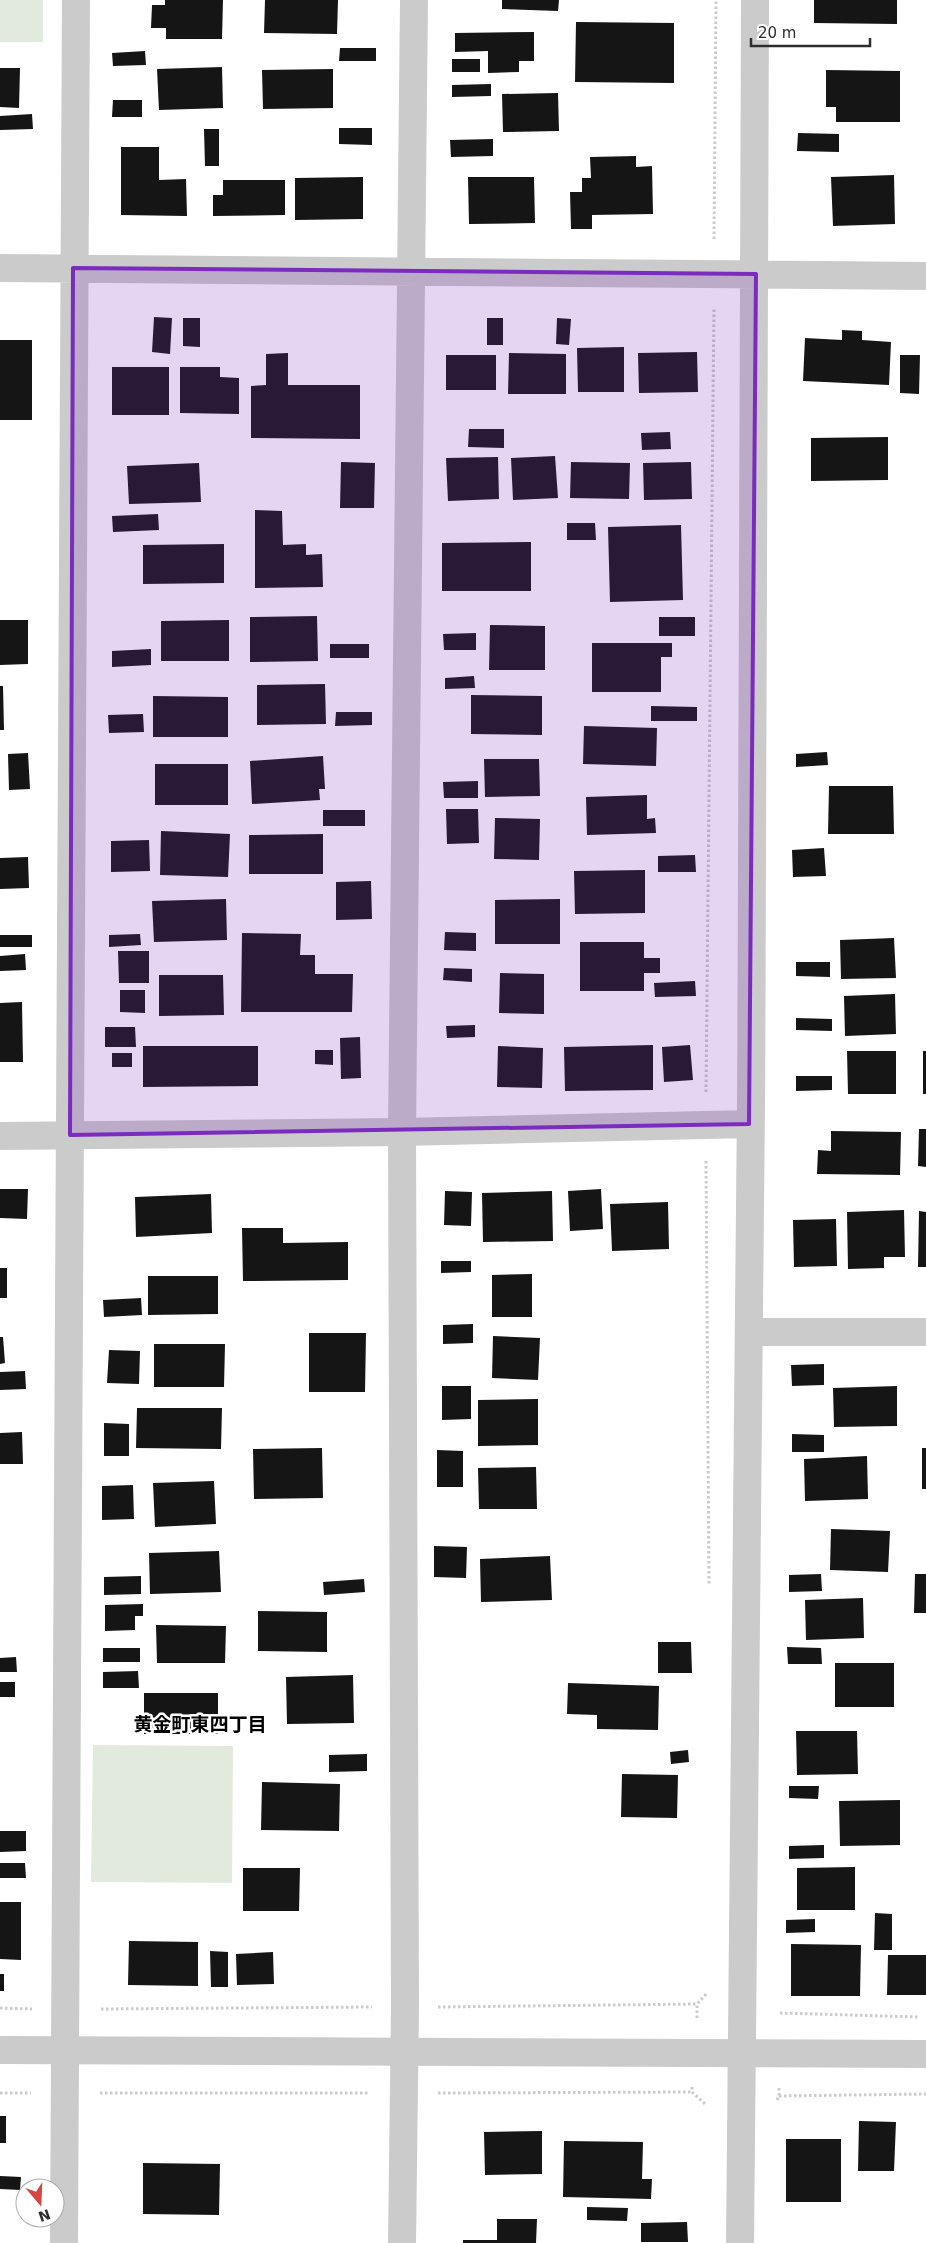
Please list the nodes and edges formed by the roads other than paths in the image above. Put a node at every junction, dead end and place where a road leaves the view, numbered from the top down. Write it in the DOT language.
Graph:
graph roads {
  1 [pos="76,0"];
  2 [pos="414,0"];
  3 [pos="755,0"];
  4 [pos="0,268"];
  5 [pos="74,268"];
  6 [pos="411,271"];
  7 [pos="756,274"];
  8 [pos="926,276"];
  9 [pos="749,1124"];
  10 [pos="402,1132"];
  11 [pos="70,1135"];
  12 [pos="0,1136"];
  13 [pos="750,1332"];
  14 [pos="926,1332"];
  15 [pos="0,2050"];
  16 [pos="64,2051"];
  17 [pos="405,2052"];
  18 [pos="742,2052"];
  19 [pos="926,2054"];
  20 [pos="64,2243"];
  21 [pos="402,2243"];
  22 [pos="740,2243"];
  1 -- 5 [label="street"];
  2 -- 6 [label="street"];
  3 -- 7 [label="street"];
  4 -- 5 [label="street"];
  5 -- 6 [label="street"];
  5 -- 11 [label="street"];
  6 -- 7 [label="street"];
  6 -- 10 [label="street"];
  7 -- 8 [label="street"];
  7 -- 9 [label="street"];
  9 -- 10 [label="street"];
  9 -- 13 [label="street"];
  10 -- 11 [label="street"];
  10 -- 17 [label="street"];
  11 -- 12 [label="street"];
  11 -- 16 [label="street"];
  13 -- 14 [label="street"];
  13 -- 18 [label="street"];
  15 -- 16 [label="street"];
  16 -- 17 [label="street"];
  16 -- 20 [label="street"];
  17 -- 18 [label="street"];
  17 -- 21 [label="street"];
  18 -- 19 [label="street"];
  18 -- 22 [label="street"];
}
